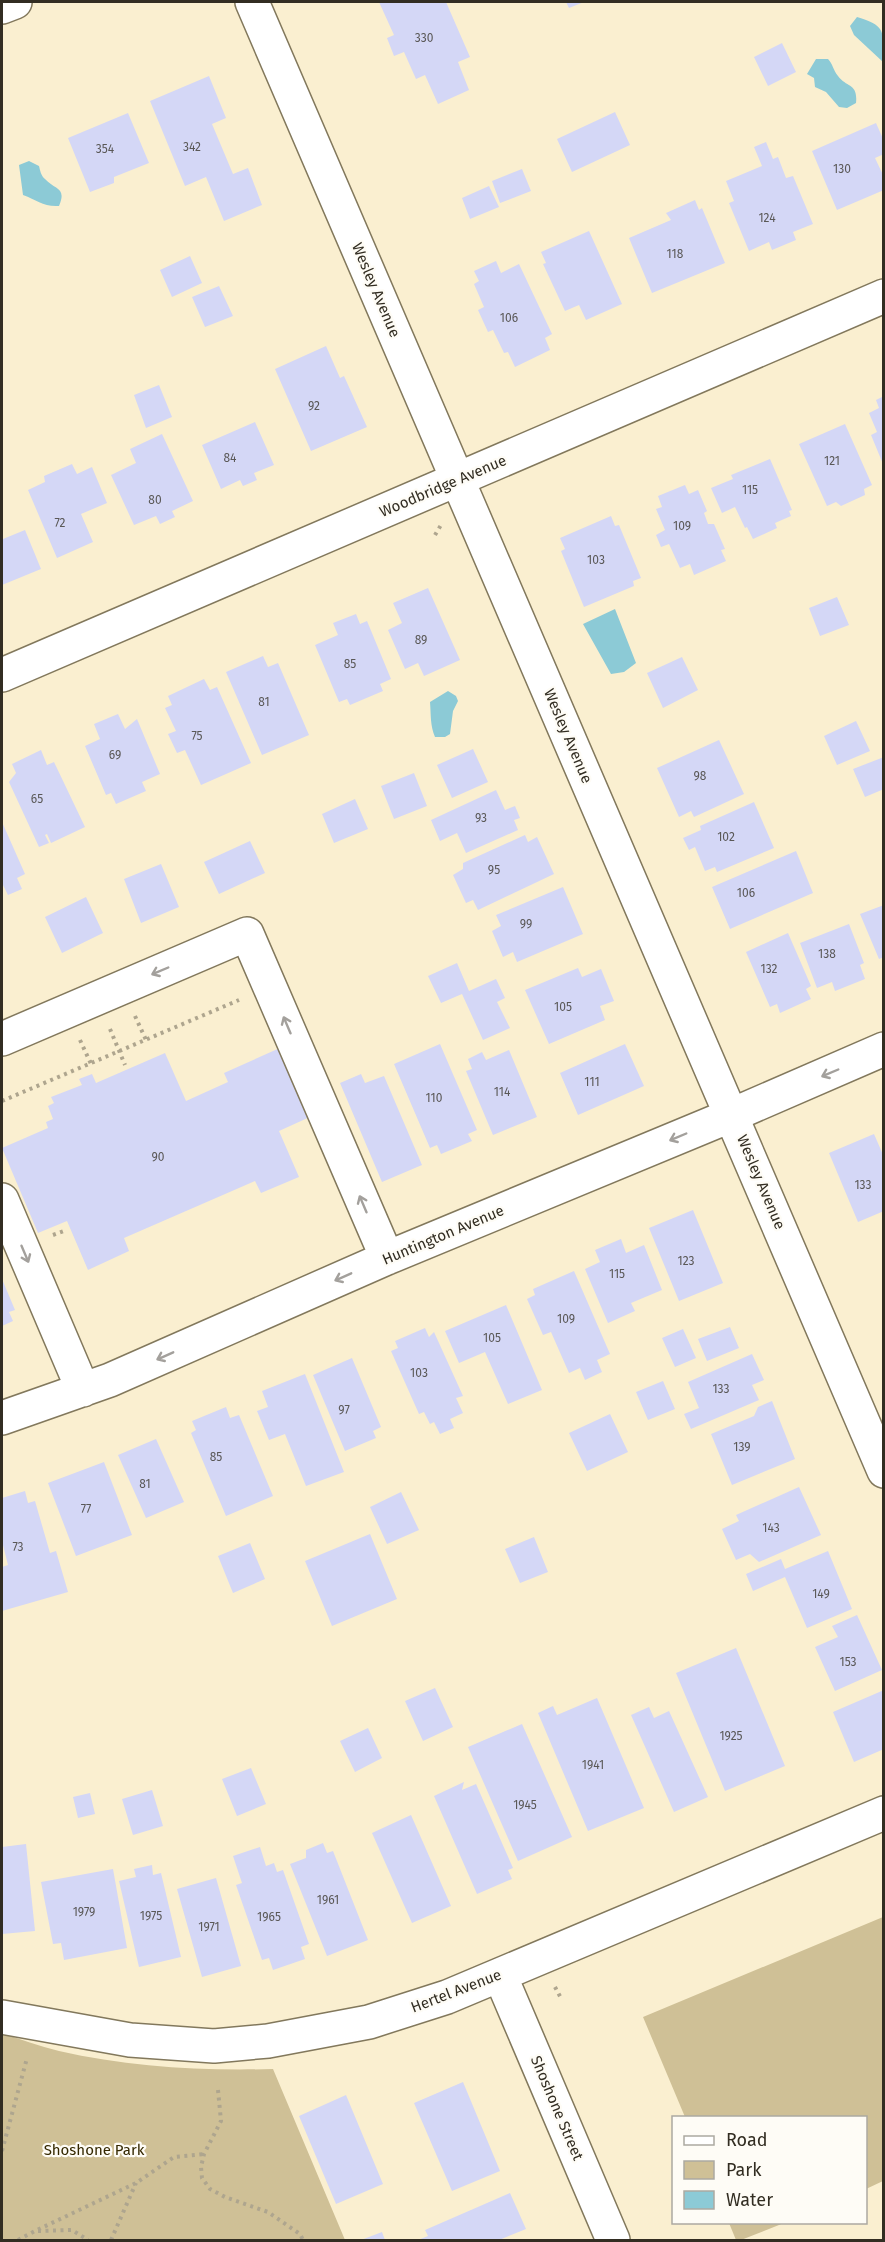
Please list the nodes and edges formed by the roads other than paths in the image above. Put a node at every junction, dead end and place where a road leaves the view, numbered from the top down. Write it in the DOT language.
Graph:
graph roads {
  1 [pos="15,2"];
  2 [pos="252,2"];
  3 [pos="2,7"];
  4 [pos="884,296"];
  5 [pos="458,479"];
  6 [pos="2,675"];
  7 [pos="2,1039"];
  8 [pos="884,1049"];
  9 [pos="732,1115"];
  10 [pos="2,1200"];
  11 [pos="387,1258"];
  12 [pos="83,1390"];
  13 [pos="2,1418"];
  14 [pos="884,1471"];
  15 [pos="884,1813"];
  16 [pos="500,1975"];
  17 [pos="2,2017"];
  18 [pos="613,2241"];
  1 -- 3 [label="street"];
  2 -- 5 [label="street, Wesley Avenue"];
  4 -- 5 [label="street, Woodbridge Avenue"];
  5 -- 6 [label="street, Woodbridge Avenue"];
  5 -- 9 [label="street, Wesley Avenue"];
  11 -- 7 [label="street, one-way"];
  8 -- 9 [label="street, Huntington Avenue, one-way"];
  9 -- 11 [label="street, Huntington Avenue, one-way"];
  9 -- 14 [label="street, Wesley Avenue"];
  10 -- 12 [label="street, one-way"];
  11 -- 12 [label="street, Huntington Avenue, one-way"];
  12 -- 13 [label="street, Huntington Avenue"];
  15 -- 16 [label="street, Hertel Avenue"];
  16 -- 17 [label="street, Hertel Avenue"];
  16 -- 18 [label="street, Shoshone Street"];
}
